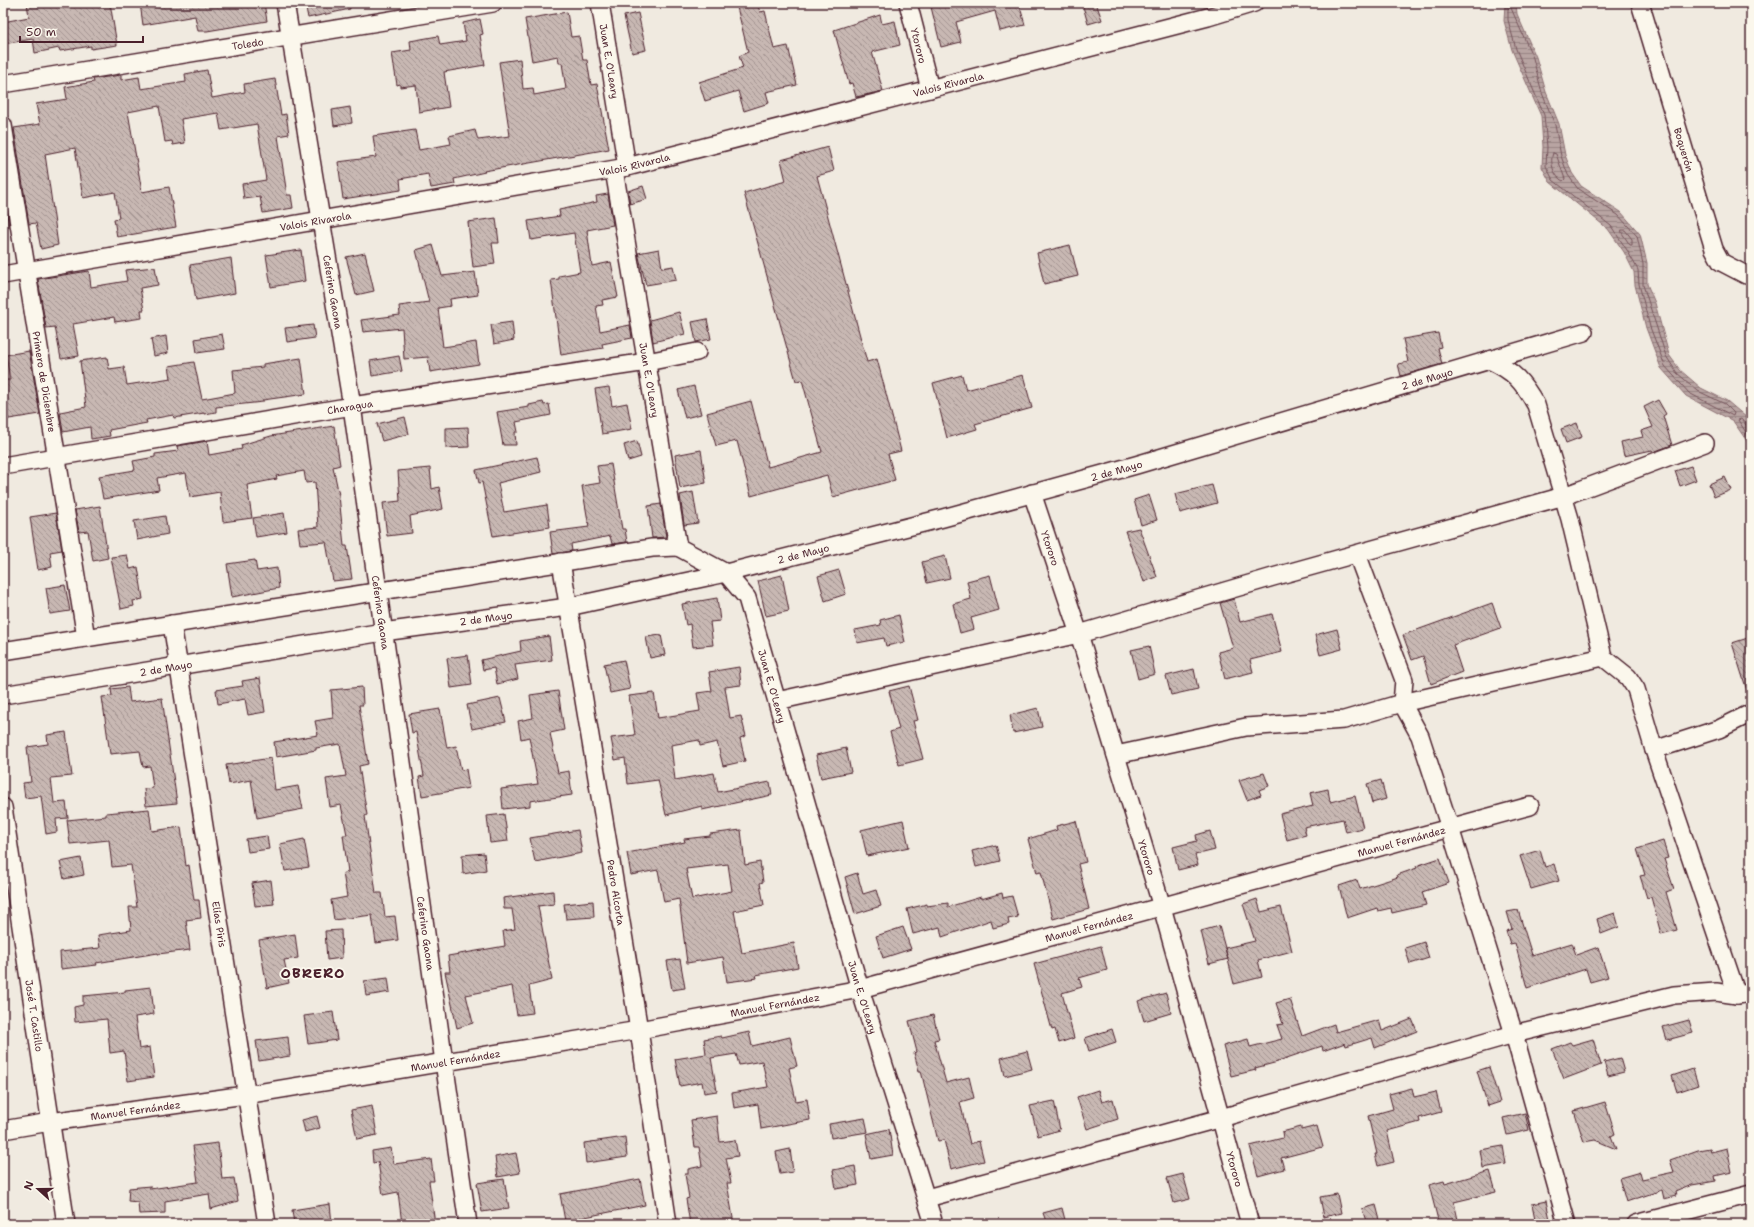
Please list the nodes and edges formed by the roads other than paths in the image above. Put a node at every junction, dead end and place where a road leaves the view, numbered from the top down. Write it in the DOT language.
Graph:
graph roads {
  1 [pos="285,3"];
  2 [pos="493,3"];
  3 [pos="600,3"];
  4 [pos="908,3"];
  5 [pos="1254,3"];
  6 [pos="1640,3"];
  7 [pos="1206,10"];
  8 [pos="290,36"];
  9 [pos="3,84"];
  10 [pos="930,89"];
  11 [pos="3,125"];
  12 [pos="620,168"];
  13 [pos="321,221"];
  14 [pos="28,271"];
  15 [pos="3,275"];
  16 [pos="1751,275"];
  17 [pos="1584,332"];
  18 [pos="697,352"];
  19 [pos="1489,360"];
  20 [pos="647,362"];
  21 [pos="352,406"];
  22 [pos="1705,443"];
  23 [pos="57,456"];
  24 [pos="3,466"];
  25 [pos="1032,493"];
  26 [pos="1564,496"];
  27 [pos="678,547"];
  28 [pos="1357,554"];
  29 [pos="561,562"];
  30 [pos="726,573"];
  31 [pos="377,591"];
  32 [pos="568,607"];
  33 [pos="172,624"];
  34 [pos="383,632"];
  35 [pos="1079,634"];
  36 [pos="86,638"];
  37 [pos="3,651"];
  38 [pos="1602,657"];
  39 [pos="179,666"];
  40 [pos="3,695"];
  41 [pos="778,700"];
  42 [pos="1402,703"];
  43 [pos="1751,713"];
  44 [pos="1654,750"];
  45 [pos="1116,755"];
  46 [pos="1530,806"];
  47 [pos="3,807"];
  48 [pos="1450,828"];
  49 [pos="1162,907"];
  50 [pos="860,989"];
  51 [pos="1744,994"];
  52 [pos="640,1030"];
  53 [pos="1514,1034"];
  54 [pos="444,1062"];
  55 [pos="245,1095"];
  56 [pos="1221,1118"];
  57 [pos="50,1122"];
  58 [pos="3,1130"];
  59 [pos="1751,1194"];
  60 [pos="927,1198"];
  61 [pos="66,1224"];
  62 [pos="267,1224"];
  63 [pos="468,1224"];
  64 [pos="668,1224"];
  65 [pos="934,1224"];
  66 [pos="1250,1224"];
  67 [pos="1567,1224"];
  68 [pos="1636,1224"];
  1 -- 8 [label="street, Ceferino Gaona"];
  2 -- 8 [label="street, Toledo"];
  3 -- 12 [label="street, Juan E. O'Leary"];
  4 -- 10 [label="street, Ytororo"];
  5 -- 7 [label="street, Valois Rivarola"];
  6 -- 16 [label="street, Boquerón"];
  7 -- 10 [label="street, Valois Rivarola"];
  8 -- 9 [label="street, Toledo"];
  8 -- 13 [label="street, Ceferino Gaona"];
  10 -- 12 [label="street, Valois Rivarola"];
  11 -- 14 [label="street, Primero de Diciembre"];
  12 -- 13 [label="street, Valois Rivarola"];
  12 -- 20 [label="street, Juan E. O'Leary"];
  13 -- 14 [label="street, Valois Rivarola"];
  13 -- 21 [label="street, Ceferino Gaona"];
  14 -- 15 [label="street, Valois Rivarola"];
  14 -- 23 [label="street, Primero de Diciembre"];
  17 -- 19 [label="street, 2 de Mayo"];
  18 -- 20 [label="street, Charagua"];
  19 -- 25 [label="street, 2 de Mayo"];
  19 -- 26 [label="street"];
  20 -- 21 [label="street, Charagua"];
  20 -- 27 [label="street, Juan E. O'Leary"];
  21 -- 23 [label="street, Charagua"];
  21 -- 31 [label="street, Ceferino Gaona"];
  22 -- 26 [label="street"];
  23 -- 24 [label="street, Charagua"];
  23 -- 36 [label="street, Primero de Diciembre"];
  25 -- 30 [label="street, 2 de Mayo"];
  25 -- 35 [label="street, Ytororo"];
  26 -- 28 [label="street"];
  26 -- 38 [label="street"];
  27 -- 29 [label="street"];
  27 -- 30 [label="street, Juan E. O'Leary"];
  28 -- 35 [label="street"];
  28 -- 42 [label="street"];
  29 -- 31 [label="street"];
  29 -- 32 [label="street, Pedro Alcorta"];
  30 -- 32 [label="street, 2 de Mayo"];
  30 -- 41 [label="street, Juan E. O'Leary"];
  31 -- 33 [label="street"];
  31 -- 34 [label="street, Ceferino Gaona"];
  32 -- 34 [label="street, 2 de Mayo"];
  32 -- 52 [label="street, Pedro Alcorta"];
  33 -- 36 [label="street"];
  33 -- 39 [label="street, Elías Piris"];
  34 -- 39 [label="street, 2 de Mayo"];
  34 -- 54 [label="street, Ceferino Gaona"];
  35 -- 41 [label="street"];
  35 -- 45 [label="street, Ytororo"];
  36 -- 37 [label="street"];
  38 -- 42 [label="street"];
  38 -- 44 [label="street"];
  39 -- 40 [label="street, 2 de Mayo"];
  39 -- 55 [label="street, Elías Piris"];
  41 -- 50 [label="street, Juan E. O'Leary"];
  42 -- 45 [label="street"];
  42 -- 48 [label="street"];
  43 -- 44 [label="street"];
  44 -- 51 [label="street"];
  45 -- 49 [label="street, Ytororo"];
  46 -- 48 [label="street, Manuel Fernández"];
  47 -- 57 [label="street, José T. Castillo"];
  48 -- 49 [label="street, Manuel Fernández"];
  48 -- 53 [label="street"];
  49 -- 50 [label="street, Manuel Fernández"];
  49 -- 56 [label="street, Ytororo"];
  50 -- 52 [label="street, Manuel Fernández"];
  50 -- 60 [label="street, Juan E. O'Leary"];
  51 -- 53 [label="street"];
  52 -- 54 [label="street, Manuel Fernández"];
  52 -- 64 [label="street, Pedro Alcorta"];
  53 -- 56 [label="street"];
  53 -- 67 [label="street"];
  54 -- 55 [label="street, Manuel Fernández"];
  54 -- 63 [label="street, Ceferino Gaona"];
  55 -- 57 [label="street, Manuel Fernández"];
  55 -- 62 [label="street, Elías Piris"];
  56 -- 60 [label="street"];
  56 -- 66 [label="street, Ytororo"];
  57 -- 58 [label="street, Manuel Fernández"];
  57 -- 61 [label="street, José T. Castillo"];
  59 -- 68 [label="street"];
  60 -- 65 [label="street, Juan E. O'Leary"];
}
